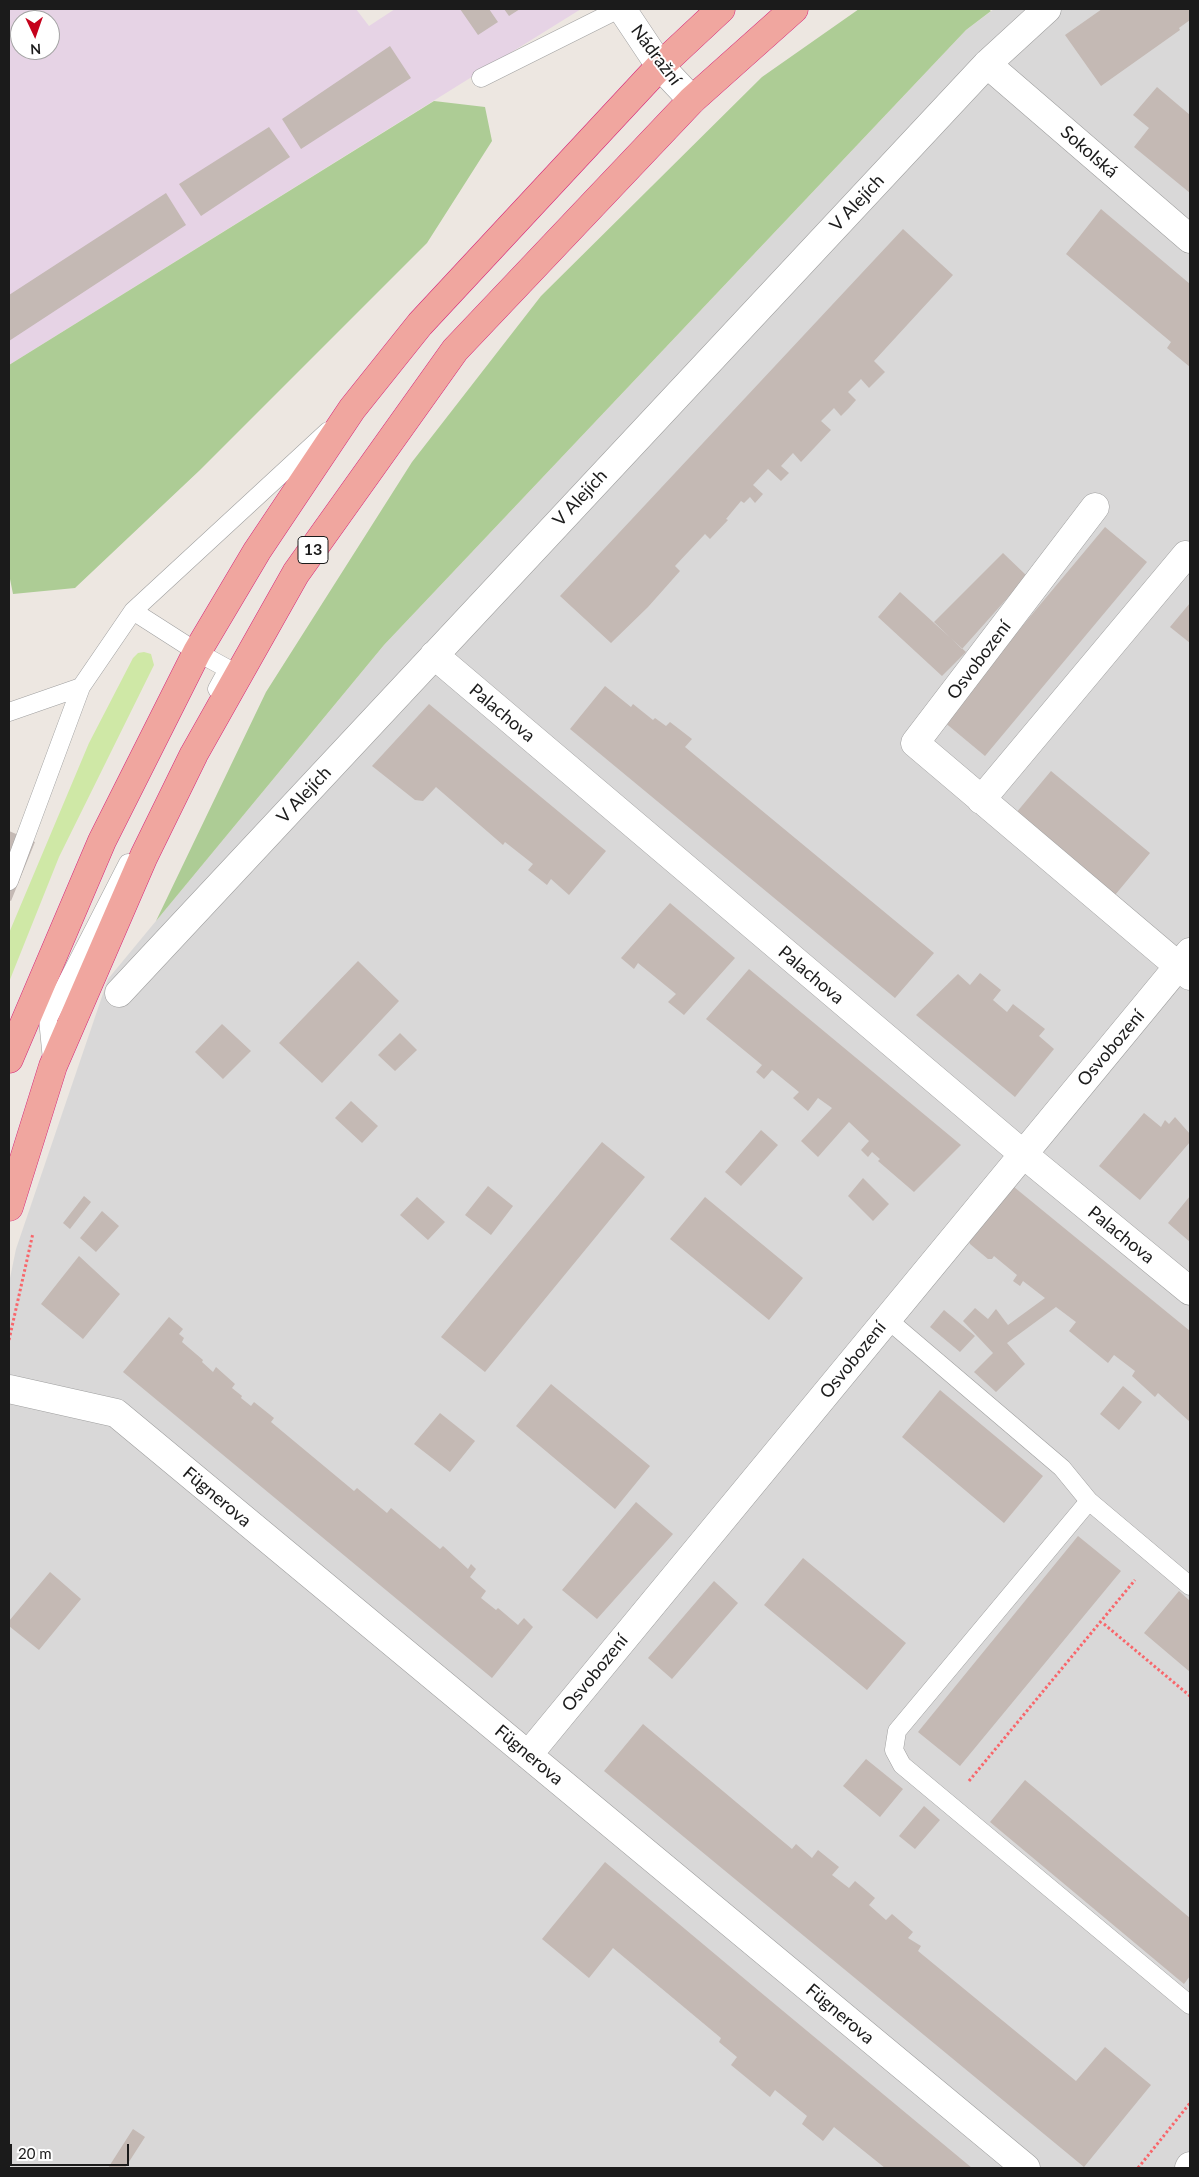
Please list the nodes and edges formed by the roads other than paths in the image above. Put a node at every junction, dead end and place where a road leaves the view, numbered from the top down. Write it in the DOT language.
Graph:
graph roads {
  1 [pos="621,9"];
  2 [pos="721,9"];
  3 [pos="794,9"];
  4 [pos="1047,9"];
  5 [pos="987,64"];
  6 [pos="660,66"];
  7 [pos="481,78"];
  8 [pos="692,100"];
  9 [pos="1190,239"];
  10 [pos="352,409"];
  11 [pos="1095,507"];
  12 [pos="1190,558"];
  13 [pos="133,611"];
  14 [pos="197,652"];
  15 [pos="434,655"];
  16 [pos="81,687"];
  17 [pos="9,712"];
  18 [pos="981,800"];
  19 [pos="9,881"];
  20 [pos="1186,965"];
  21 [pos="119,993"];
  22 [pos="9,1059"];
  23 [pos="52,1066"];
  24 [pos="1023,1154"];
  25 [pos="9,1207"];
  26 [pos="1190,1291"];
  27 [pos="887,1319"];
  28 [pos="9,1389"];
  29 [pos="1089,1501"];
  30 [pos="1190,1586"];
  31 [pos="528,1755"];
  32 [pos="1190,2004"];
  33 [pos="1026,2168"];
  1 -- 6 [label="street, Nádražní"];
  1 -- 7 [label="lane"];
  2 -- 6 [label="highway"];
  3 -- 8 [label="highway, 13"];
  4 -- 5 [label="street, V Alejích"];
  5 -- 9 [label="street, Sokolská"];
  5 -- 15 [label="street, V Alejích"];
  6 -- 8 [label="street, Nádražní"];
  6 -- 10 [label="highway"];
  8 -- 23 [label="highway, 13"];
  10 -- 13 [label="lane"];
  10 -- 14 [label="highway"];
  11 -- 18 [label="street, Osvobození"];
  12 -- 18 [label="street"];
  13 -- 14 [label="lane"];
  13 -- 16 [label="lane"];
  14 -- 22 [label="highway"];
  14 -- 23 [label="lane"];
  15 -- 21 [label="street, V Alejích"];
  15 -- 24 [label="street, Palachova"];
  16 -- 17 [label="lane"];
  16 -- 19 [label="lane"];
  18 -- 20 [label="street, Osvobození"];
  20 -- 24 [label="street, Osvobození"];
  23 -- 25 [label="highway, 13"];
  24 -- 26 [label="street, Palachova"];
  24 -- 27 [label="street, Osvobození"];
  27 -- 29 [label="lane"];
  27 -- 31 [label="street, Osvobození"];
  28 -- 31 [label="street, Fügnerova"];
  29 -- 30 [label="lane"];
  29 -- 32 [label="lane"];
  31 -- 33 [label="street, Fügnerova"];
}
